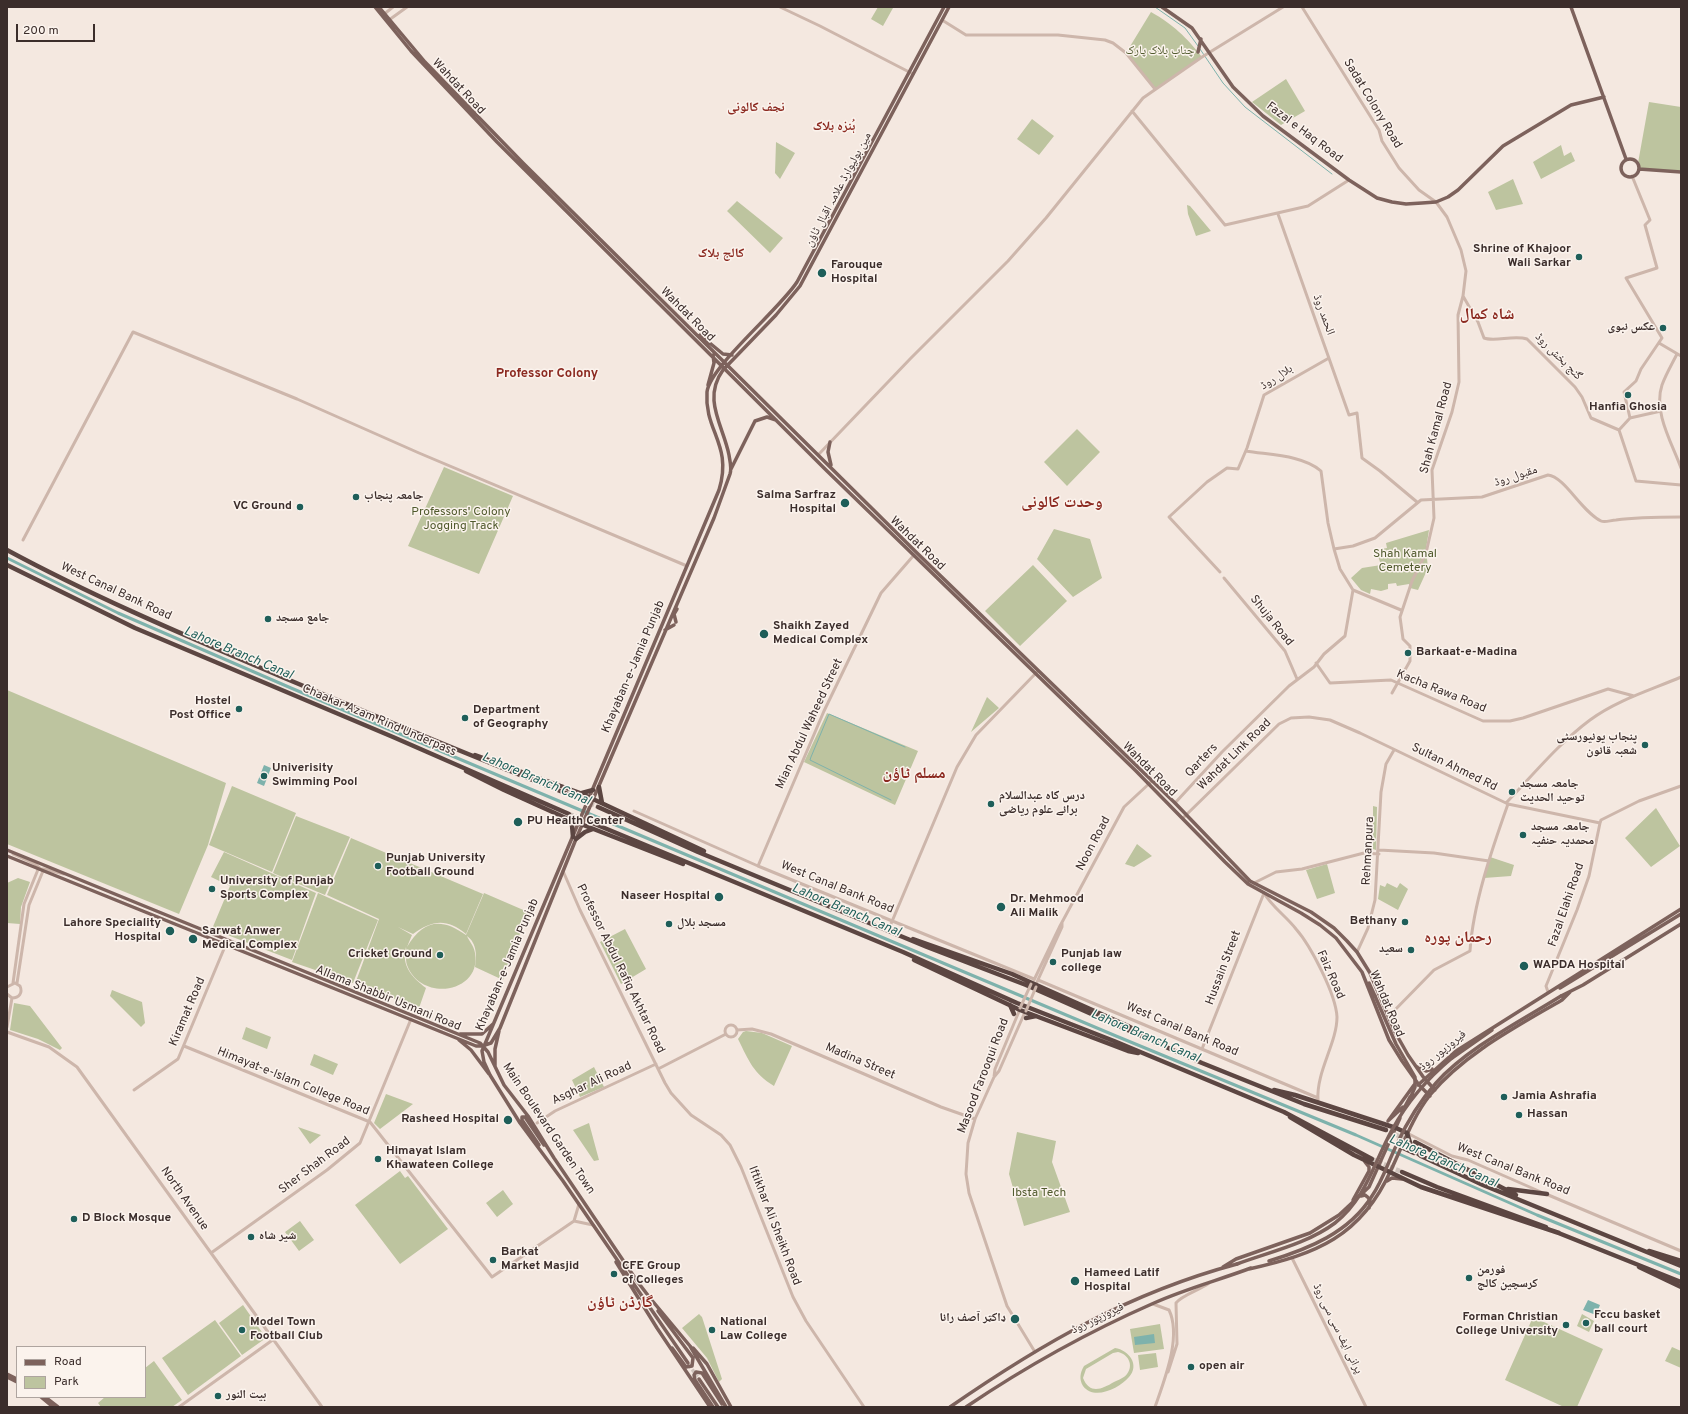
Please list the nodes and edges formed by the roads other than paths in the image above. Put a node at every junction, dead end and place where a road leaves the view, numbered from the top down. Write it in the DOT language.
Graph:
graph roads {
  1 [pos="375,7"];
  2 [pos="379,7"];
  3 [pos="393,7"];
  4 [pos="407,7"];
  5 [pos="780,7"];
  6 [pos="944,7"];
  7 [pos="949,7"];
  8 [pos="1162,7"];
  9 [pos="1283,7"];
  10 [pos="1302,7"];
  11 [pos="1571,7"];
  12 [pos="383,15"];
  13 [pos="942,20"];
  14 [pos="388,21"];
  15 [pos="1201,39"];
  16 [pos="1198,51"];
  17 [pos="1208,52"];
  18 [pos="911,73"];
  19 [pos="1155,88"];
  20 [pos="1604,97"];
  21 [pos="1132,111"];
  22 [pos="1626,159"];
  23 [pos="1639,169"];
  24 [pos="1681,172"];
  25 [pos="1632,176"];
  26 [pos="1349,180"];
  27 [pos="1436,202"];
  28 [pos="1278,214"];
  29 [pos="655,295"];
  30 [pos="1463,296"];
  31 [pos="772,312"];
  32 [pos="776,315"];
  33 [pos="697,334"];
  34 [pos="1659,343"];
  35 [pos="1677,354"];
  36 [pos="712,355"];
  37 [pos="732,355"];
  38 [pos="1681,356"];
  39 [pos="1328,358"];
  40 [pos="725,364"];
  41 [pos="708,390"];
  42 [pos="1662,411"];
  43 [pos="778,418"];
  44 [pos="1630,418"];
  45 [pos="1620,430"];
  46 [pos="830,442"];
  47 [pos="1246,451"];
  48 [pos="819,454"];
  49 [pos="815,458"];
  50 [pos="832,467"];
  51 [pos="1681,468"];
  52 [pos="724,472"];
  53 [pos="730,472"];
  54 [pos="1681,485"];
  55 [pos="1433,500"];
  56 [pos="1417,502"];
  57 [pos="1681,517"];
  58 [pos="24,540"];
  59 [pos="1334,549"];
  60 [pos="7,550"];
  61 [pos="914,555"];
  62 [pos="7,565"];
  63 [pos="687,566"];
  64 [pos="1220,572"];
  65 [pos="1224,578"];
  66 [pos="1353,590"];
  67 [pos="678,600"];
  68 [pos="1401,610"];
  69 [pos="667,620"];
  70 [pos="665,630"];
  71 [pos="1316,663"];
  72 [pos="1037,672"];
  73 [pos="1681,677"];
  74 [pos="1297,679"];
  75 [pos="1397,683"];
  76 [pos="1392,693"];
  77 [pos="1634,696"];
  78 [pos="1394,750"];
  79 [pos="1151,782"];
  80 [pos="1681,786"];
  81 [pos="599,787"];
  82 [pos="592,790"];
  83 [pos="579,796"];
  84 [pos="591,798"];
  85 [pos="602,803"];
  86 [pos="1174,803"];
  87 [pos="1507,804"];
  88 [pos="598,807"];
  89 [pos="634,811"];
  90 [pos="1185,816"];
  91 [pos="569,817"];
  92 [pos="590,822"];
  93 [pos="1600,823"];
  94 [pos="581,824"];
  95 [pos="593,829"];
  96 [pos="575,838"];
  97 [pos="7,850"];
  98 [pos="1379,852"];
  99 [pos="7,856"];
  100 [pos="714,857"];
  101 [pos="1489,861"];
  102 [pos="758,866"];
  103 [pos="40,870"];
  104 [pos="563,871"];
  105 [pos="714,873"];
  106 [pos="66,874"];
  107 [pos="567,882"];
  108 [pos="1254,883"];
  109 [pos="558,884"];
  110 [pos="1265,891"];
  111 [pos="1681,909"];
  112 [pos="1681,914"];
  113 [pos="892,921"];
  114 [pos="1681,924"];
  115 [pos="888,931"];
  116 [pos="906,938"];
  117 [pos="226,944"];
  118 [pos="903,952"];
  119 [pos="1357,952"];
  120 [pos="1362,972"];
  121 [pos="15,983"];
  122 [pos="1034,983"];
  123 [pos="7,987"];
  124 [pos="1548,992"];
  125 [pos="1570,992"];
  126 [pos="7,994"];
  127 [pos="12,998"];
  128 [pos="1010,1005"];
  129 [pos="1020,1009"];
  130 [pos="1026,1011"];
  131 [pos="1014,1014"];
  132 [pos="1036,1016"];
  133 [pos="1388,1017"];
  134 [pos="1026,1018"];
  135 [pos="411,1019"];
  136 [pos="494,1023"];
  137 [pos="7,1027"];
  138 [pos="500,1028"];
  139 [pos="737,1030"];
  140 [pos="7,1032"];
  141 [pos="726,1034"];
  142 [pos="458,1036"];
  143 [pos="1006,1041"];
  144 [pos="1155,1043"];
  145 [pos="1011,1044"];
  146 [pos="184,1046"];
  147 [pos="484,1046"];
  148 [pos="1202,1049"];
  149 [pos="1149,1056"];
  150 [pos="656,1064"];
  151 [pos="1414,1065"];
  152 [pos="1437,1067"];
  153 [pos="658,1069"];
  154 [pos="496,1072"];
  155 [pos="1410,1073"];
  156 [pos="490,1075"];
  157 [pos="1449,1075"];
  158 [pos="994,1077"];
  159 [pos="1424,1078"];
  160 [pos="1419,1084"];
  161 [pos="1264,1088"];
  162 [pos="1413,1088"];
  163 [pos="134,1090"];
  164 [pos="1435,1090"];
  165 [pos="1430,1096"];
  166 [pos="1318,1100"];
  167 [pos="1406,1106"];
  168 [pos="1284,1112"];
  169 [pos="975,1119"];
  170 [pos="1388,1121"];
  171 [pos="370,1122"];
  172 [pos="537,1123"];
  173 [pos="1380,1123"];
  174 [pos="1396,1128"];
  175 [pos="1386,1130"];
  176 [pos="1407,1133"];
  177 [pos="1415,1142"];
  178 [pos="1401,1147"];
  179 [pos="547,1148"];
  180 [pos="542,1152"];
  181 [pos="1415,1153"];
  182 [pos="1363,1159"];
  183 [pos="1372,1159"];
  184 [pos="1378,1167"];
  185 [pos="1402,1172"];
  186 [pos="1390,1173"];
  187 [pos="1403,1179"];
  188 [pos="1386,1181"];
  189 [pos="1371,1183"];
  190 [pos="1504,1189"];
  191 [pos="1358,1192"];
  192 [pos="1547,1194"];
  193 [pos="1358,1197"];
  194 [pos="1353,1201"];
  195 [pos="1530,1203"];
  196 [pos="579,1204"];
  197 [pos="1368,1211"];
  198 [pos="574,1220"];
  199 [pos="593,1225"];
  200 [pos="1559,1233"];
  201 [pos="1641,1249"];
  202 [pos="1681,1251"];
  203 [pos="211,1253"];
  204 [pos="1614,1256"];
  205 [pos="614,1257"];
  206 [pos="1292,1258"];
  207 [pos="1681,1261"];
  208 [pos="1681,1266"];
  209 [pos="1223,1267"];
  210 [pos="1249,1269"];
  211 [pos="1681,1282"];
  212 [pos="1210,1283"];
  213 [pos="1681,1288"];
  214 [pos="650,1298"];
  215 [pos="1153,1304"];
  216 [pos="651,1318"];
  217 [pos="1174,1323"];
  218 [pos="274,1339"];
  219 [pos="690,1346"];
  220 [pos="1035,1352"];
  221 [pos="688,1363"];
  222 [pos="7,1374"];
  223 [pos="7,1377"];
  224 [pos="16,1378"];
  225 [pos="698,1379"];
  226 [pos="16,1382"];
  227 [pos="42,1398"];
  228 [pos="46,1398"];
  229 [pos="54,1407"];
  230 [pos="58,1407"];
  231 [pos="179,1407"];
  232 [pos="322,1407"];
  233 [pos="710,1407"];
  234 [pos="713,1407"];
  235 [pos="718,1407"];
  236 [pos="725,1407"];
  237 [pos="731,1407"];
  238 [pos="864,1407"];
  239 [pos="950,1407"];
  240 [pos="966,1407"];
  241 [pos="1155,1407"];
  242 [pos="1366,1407"];
  1 -- 12 [label="main road, Wahdat Road"];
  2 -- 12 [label="main road, Wahdat Road"];
  3 -- 12 [label="street"];
  4 -- 14 [label="street"];
  5 -- 18 [label="street"];
  6 -- 18 [label="main road, مین بولیوارڈ علامہ اقبال ٹاؤن"];
  7 -- 13 [label="main road, مین بولیوارڈ علامہ اقبال ٹاؤن"];
  8 -- 15 [label="main road, Fazal e Haq Road"];
  9 -- 17 [label="street"];
  10 -- 27 [label="street, Sadat Colony Road"];
  11 -- 20 [label="main road"];
  12 -- 14 [label="main road, Wahdat Road"];
  13 -- 18 [label="main road, مین بولیوارڈ علامہ اقبال ٹاؤن"];
  13 -- 19 [label="street"];
  14 -- 29 [label="main road, Wahdat Road"];
  15 -- 16 [label="main road"];
  15 -- 17 [label="main road, Fazal e Haq Road"];
  17 -- 19 [label="street"];
  17 -- 26 [label="main road, Fazal e Haq Road"];
  18 -- 31 [label="main road, مین بولیوارڈ علامہ اقبال ٹاؤن"];
  18 -- 32 [label="main road, مین بولیوارڈ علامہ اقبال ٹاؤن"];
  19 -- 21 [label="street"];
  20 -- 22 [label="main road"];
  20 -- 27 [label="main road"];
  21 -- 28 [label="street"];
  21 -- 46 [label="street"];
  22 -- 23 [label="main road"];
  22 -- 25 [label="main road"];
  23 -- 24 [label="main road"];
  23 -- 25 [label="main road"];
  25 -- 34 [label="street"];
  26 -- 27 [label="main road, Fazal e Haq Road"];
  26 -- 28 [label="street"];
  27 -- 30 [label="street, Shah Kamal Road"];
  28 -- 39 [label="street, الحمد روڈ"];
  29 -- 33 [label="main road, Wahdat Road"];
  29 -- 36 [label="main road, Wahdat Road"];
  30 -- 45 [label="street, گنج بخش روڈ"];
  30 -- 55 [label="street, Shah Kamal Road"];
  31 -- 32 [label="main road"];
  31 -- 37 [label="main road, مین بولیوارڈ علامہ اقبال ٹاؤن"];
  32 -- 40 [label="main road, مین بولیوارڈ علامہ اقبال ٹاؤن"];
  33 -- 37 [label="main road"];
  33 -- 40 [label="main road, Wahdat Road"];
  34 -- 35 [label="street"];
  34 -- 44 [label="street"];
  35 -- 38 [label="street"];
  35 -- 42 [label="street"];
  36 -- 40 [label="main road, Wahdat Road"];
  36 -- 41 [label="main road"];
  37 -- 40 [label="main road, مین بولیوارڈ علامہ اقبال ٹاؤن"];
  39 -- 47 [label="street, بلال روڈ"];
  39 -- 56 [label="street, الحمد روڈ"];
  40 -- 41 [label="main road, Khayaban-e-Jamia Punjab"];
  40 -- 43 [label="main road, Wahdat Road"];
  40 -- 53 [label="main road"];
  41 -- 52 [label="main road, Khayaban-e-Jamia Punjab"];
  42 -- 44 [label="street"];
  42 -- 51 [label="street"];
  43 -- 48 [label="main road, Wahdat Road"];
  43 -- 49 [label="main road, Wahdat Road"];
  43 -- 53 [label="main road, Khayaban-e-Jamia Punjab"];
  44 -- 45 [label="street"];
  45 -- 54 [label="street"];
  46 -- 48 [label="street"];
  46 -- 50 [label="main road"];
  47 -- 59 [label="street"];
  47 -- 64 [label="street, بلال روڈ"];
  48 -- 49 [label="main road"];
  48 -- 50 [label="main road, Wahdat Road"];
  49 -- 61 [label="main road, Wahdat Road"];
  50 -- 72 [label="main road, Wahdat Road"];
  52 -- 53 [label="main road"];
  52 -- 63 [label="main road, Khayaban-e-Jamia Punjab"];
  53 -- 67 [label="main road, Khayaban-e-Jamia Punjab"];
  55 -- 56 [label="street"];
  55 -- 57 [label="street, مقبول روڈ"];
  55 -- 68 [label="street, Shah Kamal Road"];
  56 -- 59 [label="street"];
  58 -- 63 [label="street"];
  59 -- 66 [label="street"];
  60 -- 83 [label="highway, West Canal Bank Road"];
  61 -- 72 [label="main road, Wahdat Road"];
  61 -- 102 [label="street, Mian Abdul Waheed Street"];
  62 -- 91 [label="highway, Chaakar Azam Rind Underpass"];
  63 -- 69 [label="main road, Khayaban-e-Jamia Punjab"];
  65 -- 74 [label="street, Shuja Road"];
  66 -- 68 [label="street"];
  66 -- 71 [label="street, Qarters"];
  67 -- 69 [label="main road, Khayaban-e-Jamia Punjab"];
  67 -- 70 [label="main road"];
  68 -- 75 [label="street"];
  69 -- 70 [label="main road, Khayaban-e-Jamia Punjab"];
  69 -- 82 [label="main road, Khayaban-e-Jamia Punjab"];
  70 -- 81 [label="main road, Khayaban-e-Jamia Punjab"];
  71 -- 74 [label="street, Qarters"];
  71 -- 75 [label="street, Kacha Rawa Road"];
  72 -- 79 [label="main road, Wahdat Road"];
  72 -- 113 [label="street"];
  73 -- 77 [label="street"];
  74 -- 86 [label="street, Qarters"];
  75 -- 76 [label="street"];
  75 -- 77 [label="street, Kacha Rawa Road"];
  77 -- 87 [label="street"];
  78 -- 87 [label="street, Sultan Ahmed Rd"];
  78 -- 90 [label="street, Wahdat Link Road"];
  78 -- 98 [label="street, Rehmanpura"];
  79 -- 86 [label="main road, Wahdat Road"];
  79 -- 90 [label="main road, Wahdat Road"];
  79 -- 122 [label="street, Noon Road"];
  80 -- 93 [label="street"];
  81 -- 84 [label="main road, Khayaban-e-Jamia Punjab"];
  81 -- 85 [label="highway"];
  82 -- 83 [label="highway"];
  82 -- 84 [label="main road, Khayaban-e-Jamia Punjab"];
  83 -- 84 [label="highway, West Canal Bank Road"];
  84 -- 85 [label="highway, West Canal Bank Road"];
  84 -- 94 [label="main road, Khayaban-e-Jamia Punjab"];
  85 -- 100 [label="highway, West Canal Bank Road"];
  86 -- 90 [label="main road, Wahdat Road"];
  87 -- 93 [label="street, Sultan Ahmed Rd"];
  87 -- 101 [label="street"];
  88 -- 100 [label="highway"];
  89 -- 102 [label="street, West Canal Bank Road"];
  90 -- 108 [label="main road, Wahdat Road"];
  90 -- 110 [label="main road, Wahdat Road"];
  91 -- 94 [label="highway, Chaakar Azam Rind Underpass"];
  91 -- 96 [label="highway"];
  92 -- 105 [label="highway"];
  93 -- 124 [label="street, Fazal Elahi Road"];
  94 -- 95 [label="highway, Chaakar Azam Rind Underpass"];
  94 -- 96 [label="main road, Khayaban-e-Jamia Punjab"];
  95 -- 96 [label="highway"];
  95 -- 105 [label="highway, Chaakar Azam Rind Underpass"];
  96 -- 104 [label="main road, Khayaban-e-Jamia Punjab"];
  96 -- 136 [label="main road, Khayaban-e-Jamia Punjab"];
  97 -- 103 [label="street"];
  97 -- 106 [label="main road, Allama Shabbir Usmani Road"];
  98 -- 101 [label="street"];
  98 -- 108 [label="street"];
  98 -- 119 [label="street, Rehmanpura"];
  99 -- 103 [label="main road, Allama Shabbir Usmani Road"];
  100 -- 115 [label="highway"];
  101 -- 133 [label="street"];
  102 -- 113 [label="street, West Canal Bank Road"];
  103 -- 106 [label="street"];
  103 -- 117 [label="main road, Allama Shabbir Usmani Road"];
  103 -- 121 [label="street"];
  104 -- 107 [label="street, Professor Abdul Rafiq Akhtar Road"];
  104 -- 109 [label="main road, Khayaban-e-Jamia Punjab"];
  105 -- 118 [label="highway"];
  106 -- 142 [label="main road, Allama Shabbir Usmani Road"];
  107 -- 109 [label="street, Professor Abdul Rafiq Akhtar Road"];
  107 -- 150 [label="street, Professor Abdul Rafiq Akhtar Road"];
  108 -- 110 [label="main road, Wahdat Road"];
  109 -- 138 [label="main road, Khayaban-e-Jamia Punjab"];
  110 -- 119 [label="main road, Wahdat Road"];
  110 -- 120 [label="main road, Wahdat Road"];
  110 -- 148 [label="street, Hussain Street"];
  110 -- 166 [label="street, Faiz Road"];
  111 -- 124 [label="main road, فیروزپور روڈ"];
  112 -- 167 [label="main road, bridge"];
  113 -- 115 [label="street"];
  113 -- 122 [label="street, West Canal Bank Road"];
  114 -- 125 [label="main road, فیروزپور روڈ"];
  115 -- 116 [label="highway"];
  116 -- 122 [label="highway"];
  116 -- 144 [label="highway"];
  117 -- 135 [label="main road, Allama Shabbir Usmani Road"];
  117 -- 146 [label="street, Kiramat Road"];
  118 -- 128 [label="highway"];
  118 -- 149 [label="highway"];
  119 -- 133 [label="main road, Wahdat Road"];
  120 -- 155 [label="main road, Wahdat Road"];
  120 -- 167 [label="main road, bridge"];
  121 -- 123 [label="street"];
  121 -- 127 [label="street"];
  122 -- 129 [label="street, Masood Farooqui Road, bridge"];
  122 -- 130 [label="street, bridge"];
  122 -- 144 [label="highway"];
  122 -- 148 [label="street, West Canal Bank Road"];
  124 -- 152 [label="main road, فیروزپور روڈ"];
  125 -- 157 [label="main road, فیروزپور روڈ"];
  125 -- 210 [label="main road, فیروزپور روڈ, bridge"];
  126 -- 127 [label="street"];
  127 -- 137 [label="street"];
  128 -- 129 [label="highway"];
  128 -- 131 [label="highway"];
  129 -- 130 [label="highway"];
  129 -- 143 [label="street, Masood Farooqui Road"];
  130 -- 132 [label="highway"];
  130 -- 145 [label="street"];
  132 -- 134 [label="highway"];
  132 -- 149 [label="highway"];
  133 -- 151 [label="main road, Wahdat Road"];
  135 -- 142 [label="main road, Allama Shabbir Usmani Road"];
  135 -- 171 [label="street, Sher Shah Road"];
  136 -- 142 [label="main road"];
  136 -- 147 [label="main road, Khayaban-e-Jamia Punjab"];
  138 -- 147 [label="main road, Khayaban-e-Jamia Punjab"];
  138 -- 154 [label="main road"];
  139 -- 141 [label="street"];
  139 -- 141 [label="street"];
  139 -- 169 [label="street, Madina Street"];
  140 -- 203 [label="street, North Avenue"];
  141 -- 153 [label="street"];
  142 -- 147 [label="main road, Allama Shabbir Usmani Road"];
  142 -- 156 [label="main road"];
  143 -- 145 [label="street"];
  143 -- 158 [label="street, Masood Farooqui Road"];
  144 -- 161 [label="highway"];
  145 -- 158 [label="street"];
  146 -- 163 [label="street, Kiramat Road"];
  146 -- 171 [label="street, Himayat-e-Islam College Road"];
  147 -- 154 [label="main road, Main Boulevard Garden Town"];
  147 -- 156 [label="main road, Main Boulevard Garden Town"];
  148 -- 166 [label="street, West Canal Bank Road"];
  149 -- 168 [label="highway"];
  150 -- 153 [label="street, Iftikhar Ali Sheikh Road"];
  150 -- 172 [label="street, Asghar Ali Road"];
  151 -- 152 [label="main road"];
  151 -- 159 [label="main road, Wahdat Road"];
  152 -- 157 [label="main road"];
  152 -- 159 [label="main road, فیروزپور روڈ"];
  153 -- 238 [label="street, Iftikhar Ali Sheikh Road"];
  154 -- 179 [label="main road, Main Boulevard Garden Town"];
  155 -- 160 [label="main road, Wahdat Road"];
  155 -- 162 [label="main road"];
  156 -- 180 [label="main road, Main Boulevard Garden Town"];
  157 -- 164 [label="main road, فیروزپور روڈ"];
  158 -- 169 [label="street, Masood Farooqui Road"];
  159 -- 160 [label="main road, فیروزپور روڈ"];
  159 -- 164 [label="main road, Wahdat Road"];
  160 -- 162 [label="main road"];
  160 -- 165 [label="main road, Wahdat Road"];
  160 -- 167 [label="main road, فیروزپور روڈ"];
  161 -- 166 [label="highway"];
  161 -- 175 [label="highway"];
  162 -- 170 [label="main road"];
  164 -- 165 [label="main road, فیروزپور روڈ"];
  165 -- 176 [label="main road, فیروزپور روڈ"];
  166 -- 173 [label="highway"];
  167 -- 170 [label="main road"];
  167 -- 174 [label="main road, فیروزپور روڈ"];
  167 -- 209 [label="main road, فیروزپور روڈ, bridge"];
  168 -- 182 [label="highway"];
  168 -- 183 [label="highway"];
  169 -- 220 [label="street, Masood Farooqui Road"];
  170 -- 173 [label="main road"];
  171 -- 198 [label="street, Himayat-e-Islam College Road"];
  171 -- 203 [label="street, Sher Shah Road"];
  173 -- 174 [label="highway"];
  174 -- 176 [label="highway"];
  174 -- 184 [label="main road, فیروزپور روڈ"];
  176 -- 178 [label="main road, فیروزپور روڈ"];
  176 -- 181 [label="highway"];
  176 -- 192 [label="street, West Canal Bank Road"];
  177 -- 190 [label="highway"];
  178 -- 181 [label="highway"];
  178 -- 186 [label="main road, فیروزپور روڈ"];
  179 -- 180 [label="main road"];
  179 -- 214 [label="main road, Main Boulevard Garden Town"];
  180 -- 196 [label="main road, Main Boulevard Garden Town"];
  181 -- 195 [label="highway"];
  182 -- 184 [label="highway"];
  182 -- 191 [label="main road"];
  184 -- 186 [label="highway"];
  184 -- 189 [label="main road, فیروزپور روڈ"];
  185 -- 200 [label="highway"];
  186 -- 187 [label="highway"];
  186 -- 188 [label="main road, فیروزپور روڈ"];
  187 -- 188 [label="main road"];
  187 -- 200 [label="highway"];
  188 -- 197 [label="main road, فیروزپور روڈ"];
  189 -- 191 [label="main road"];
  189 -- 193 [label="main road, فیروزپور روڈ"];
  190 -- 192 [label="highway"];
  190 -- 195 [label="highway"];
  191 -- 194 [label="main road"];
  192 -- 202 [label="street, West Canal Bank Road"];
  193 -- 194 [label="main road, فیروزپور روڈ"];
  193 -- 197 [label="main road"];
  194 -- 209 [label="main road, فیروزپور روڈ"];
  195 -- 201 [label="highway"];
  196 -- 198 [label="street"];
  196 -- 199 [label="main road, Main Boulevard Garden Town"];
  197 -- 206 [label="main road, فیروزپور روڈ"];
  198 -- 199 [label="street"];
  199 -- 205 [label="main road, Main Boulevard Garden Town"];
  200 -- 204 [label="highway"];
  201 -- 207 [label="highway"];
  201 -- 208 [label="highway"];
  203 -- 218 [label="street, North Avenue"];
  204 -- 211 [label="highway"];
  204 -- 213 [label="highway"];
  205 -- 216 [label="main road, Main Boulevard Garden Town"];
  205 -- 221 [label="main road, Main Boulevard Garden Town"];
  206 -- 210 [label="main road, فیروزپور روڈ"];
  206 -- 242 [label="street, پرانی ایف سی سی روڈ"];
  209 -- 220 [label="main road, فیروزپور روڈ"];
  210 -- 212 [label="main road, فیروزپور روڈ"];
  212 -- 215 [label="main road, فیروزپور روڈ"];
  212 -- 217 [label="street"];
  214 -- 216 [label="main road"];
  214 -- 219 [label="main road, Main Boulevard Garden Town"];
  215 -- 217 [label="street"];
  215 -- 240 [label="main road, فیروزپور روڈ"];
  216 -- 233 [label="main road, Main Boulevard Garden Town"];
  217 -- 241 [label="street"];
  218 -- 231 [label="street"];
  218 -- 232 [label="street, North Avenue"];
  219 -- 236 [label="main road, Main Boulevard Garden Town"];
  219 -- 237 [label="main road, Main Boulevard Garden Town"];
  220 -- 239 [label="main road, فیروزپور روڈ"];
  222 -- 224 [label="main road"];
  223 -- 226 [label="main road"];
  225 -- 235 [label="main road"];
  227 -- 229 [label="main road"];
  228 -- 230 [label="main road"];
  234 -- 236 [label="main road"];
}
